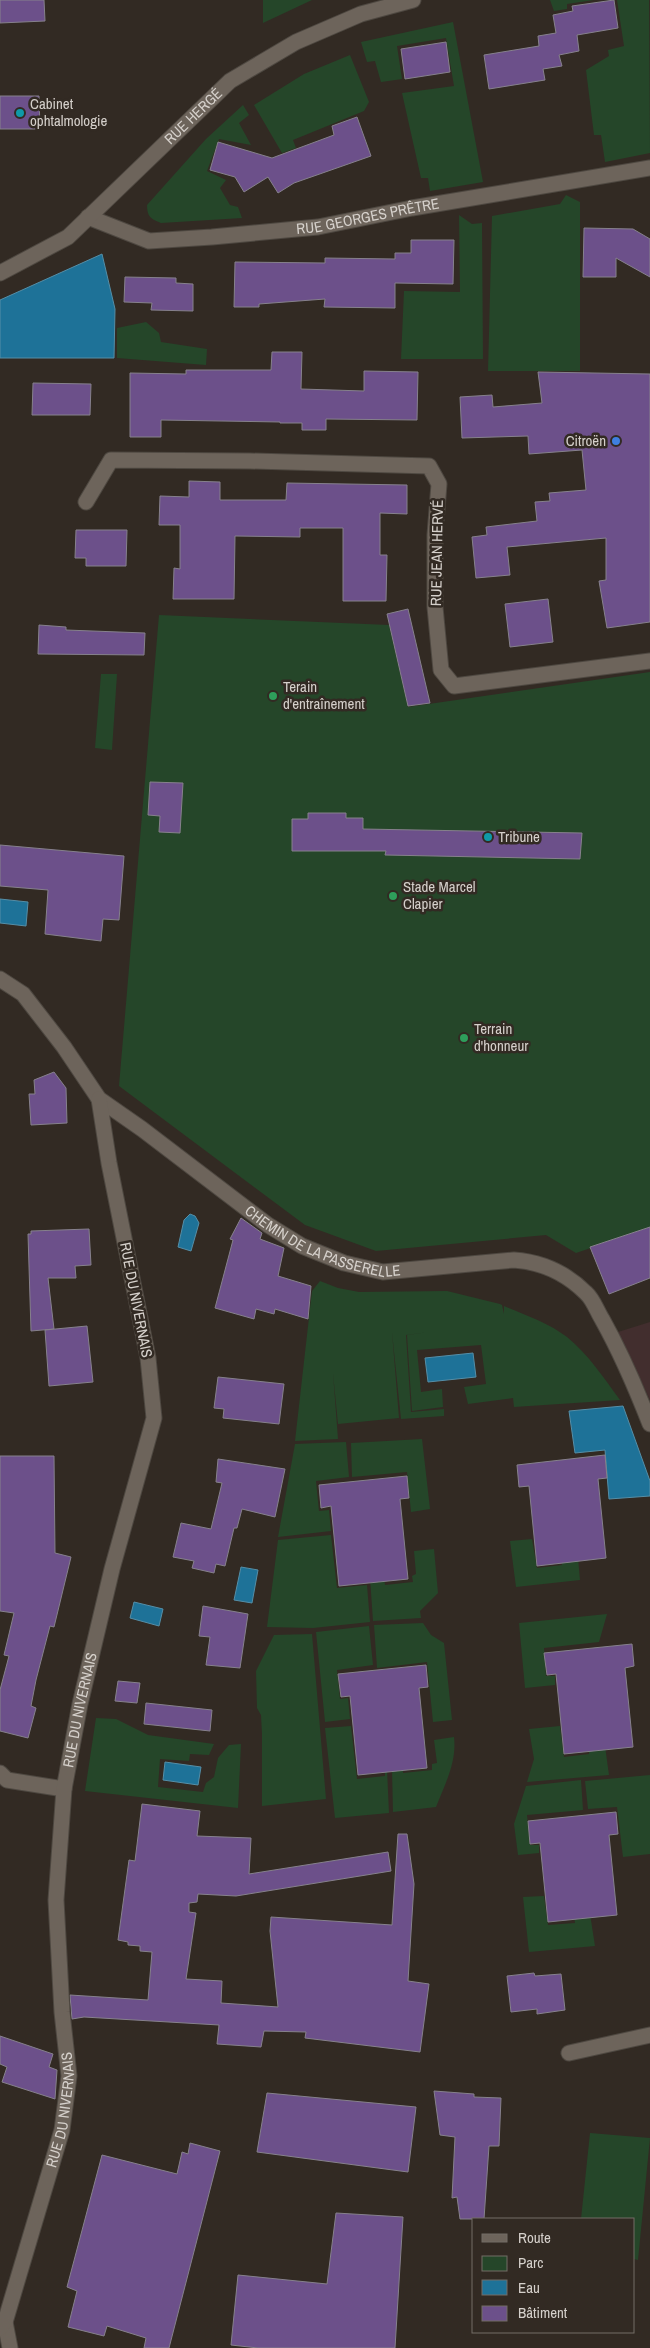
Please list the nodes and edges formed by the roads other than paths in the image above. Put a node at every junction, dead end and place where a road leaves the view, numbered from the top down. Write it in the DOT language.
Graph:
graph roads {
  1 [pos="413,0"];
  2 [pos="650,168"];
  3 [pos="88,217"];
  4 [pos="0,273"];
  5 [pos="86,502"];
  6 [pos="650,661"];
  7 [pos="0,979"];
  8 [pos="99,1099"];
  9 [pos="650,1424"];
  10 [pos="0,1773"];
  11 [pos="64,1789"];
  12 [pos="650,2035"];
  13 [pos="569,2053"];
  14 [pos="2,2325"];
  15 [pos="10,2348"];
  1 -- 3 [label="street, RUE HERGÉ"];
  2 -- 3 [label="street, RUE GEORGES PRÊTRE"];
  3 -- 4 [label="street, RUE HERGÉ"];
  5 -- 6 [label="street, RUE JEAN HERVÉ"];
  7 -- 8 [label="street, CHEMIN DE LA PASSERELLE"];
  8 -- 9 [label="street, CHEMIN DE LA PASSERELLE"];
  8 -- 11 [label="street, RUE DU NIVERNAIS"];
  10 -- 11 [label="street"];
  11 -- 14 [label="street, RUE DU NIVERNAIS"];
  12 -- 13 [label="street"];
  14 -- 15 [label="street, RUE DU NIVERNAIS"];
}
